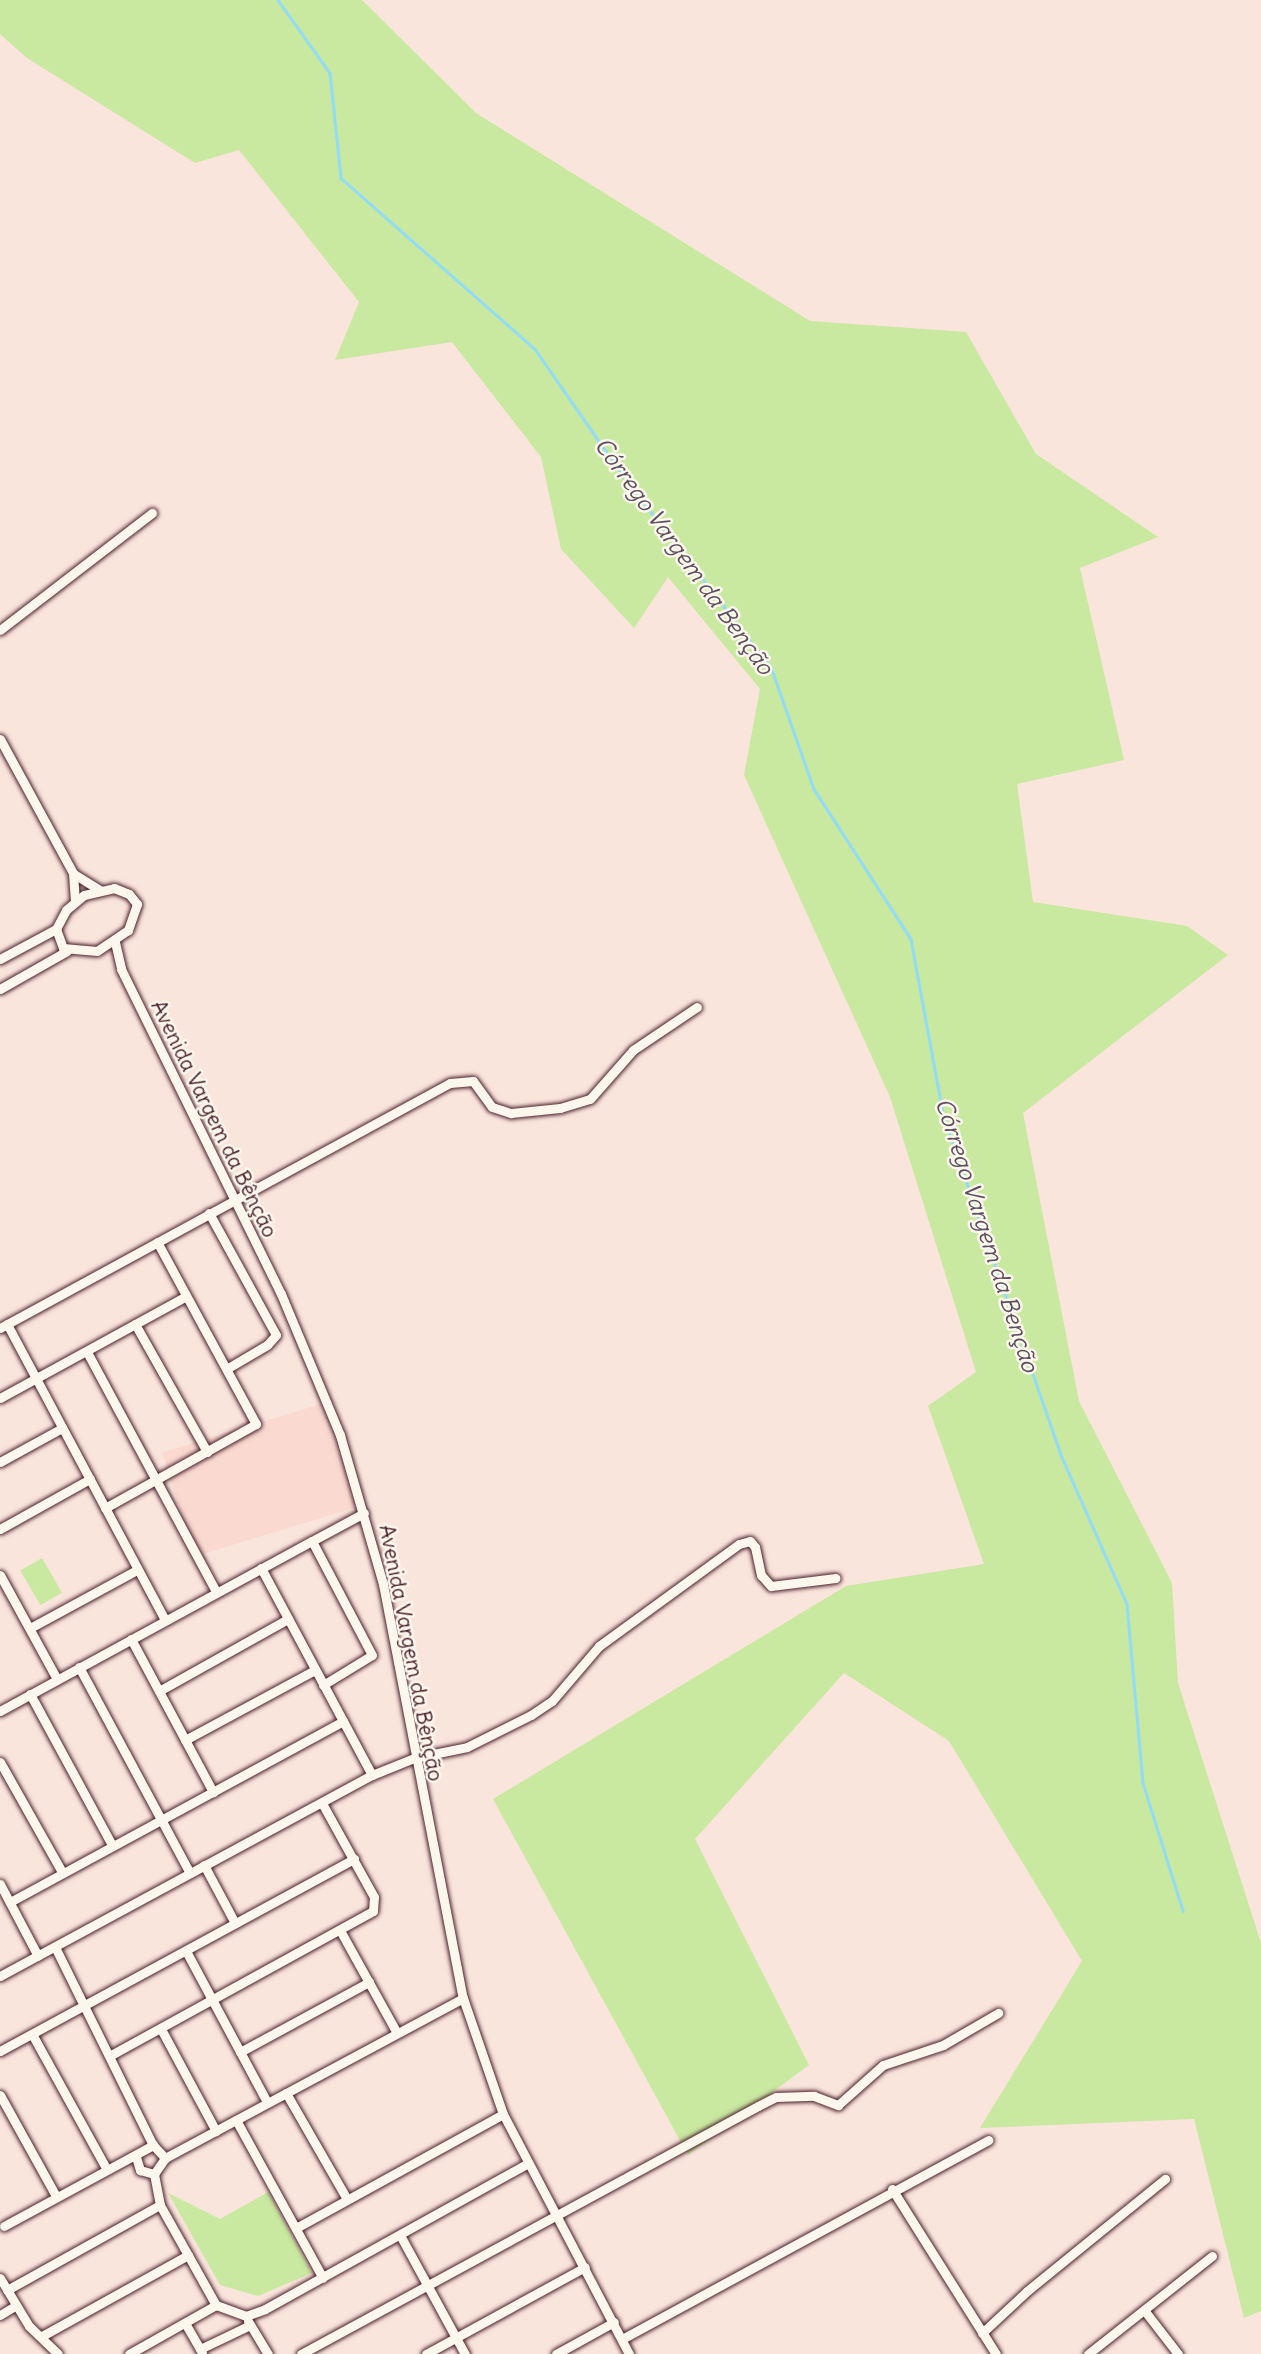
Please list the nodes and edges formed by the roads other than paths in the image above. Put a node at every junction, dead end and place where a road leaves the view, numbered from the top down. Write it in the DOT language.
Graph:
graph roads {
  1 [pos="152,513"];
  2 [pos="0,630"];
  3 [pos="0,739"];
  4 [pos="73,873"];
  5 [pos="100,890"];
  6 [pos="75,902"];
  7 [pos="56,929"];
  8 [pos="115,942"];
  9 [pos="103,949"];
  10 [pos="67,951"];
  11 [pos="0,958"];
  12 [pos="121,969"];
  13 [pos="0,989"];
  14 [pos="697,1007"];
  15 [pos="233,1201"];
  16 [pos="209,1213"];
  17 [pos="157,1242"];
  18 [pos="186,1296"];
  19 [pos="135,1324"];
  20 [pos="4,1326"];
  21 [pos="87,1352"];
  22 [pos="228,1368"];
  23 [pos="35,1379"];
  24 [pos="0,1398"];
  25 [pos="62,1428"];
  26 [pos="206,1452"];
  27 [pos="0,1462"];
  28 [pos="90,1479"];
  29 [pos="155,1480"];
  30 [pos="105,1508"];
  31 [pos="364,1513"];
  32 [pos="0,1529"];
  33 [pos="312,1541"];
  34 [pos="261,1568"];
  35 [pos="137,1570"];
  36 [pos="0,1575"];
  37 [pos="836,1578"];
  38 [pos="216,1592"];
  39 [pos="288,1619"];
  40 [pos="164,1620"];
  41 [pos="30,1628"];
  42 [pos="131,1639"];
  43 [pos="79,1667"];
  44 [pos="315,1670"];
  45 [pos="57,1679"];
  46 [pos="323,1685"];
  47 [pos="159,1691"];
  48 [pos="30,1694"];
  49 [pos="0,1711"];
  50 [pos="343,1721"];
  51 [pos="185,1740"];
  52 [pos="414,1758"];
  53 [pos="0,1762"];
  54 [pos="372,1775"];
  55 [pos="213,1792"];
  56 [pos="322,1803"];
  57 [pos="162,1819"];
  58 [pos="112,1845"];
  59 [pos="354,1859"];
  60 [pos="204,1865"];
  61 [pos="62,1872"];
  62 [pos="190,1873"];
  63 [pos="0,1884"];
  64 [pos="10,1902"];
  65 [pos="235,1923"];
  66 [pos="341,1932"];
  67 [pos="55,1947"];
  68 [pos="186,1951"];
  69 [pos="38,1956"];
  70 [pos="0,1976"];
  71 [pos="369,1982"];
  72 [pos="463,1998"];
  73 [pos="212,2001"];
  74 [pos="84,2006"];
  75 [pos="998,2012"];
  76 [pos="161,2029"];
  77 [pos="397,2033"];
  78 [pos="32,2034"];
  79 [pos="0,2051"];
  80 [pos="240,2052"];
  81 [pos="111,2055"];
  82 [pos="286,2092"];
  83 [pos="0,2095"];
  84 [pos="267,2102"];
  85 [pos="503,2114"];
  86 [pos="236,2120"];
  87 [pos="216,2131"];
  88 [pos="989,2140"];
  89 [pos="153,2145"];
  90 [pos="136,2157"];
  91 [pos="164,2158"];
  92 [pos="527,2164"];
  93 [pos="106,2168"];
  94 [pos="154,2174"];
  95 [pos="1165,2179"];
  96 [pos="892,2189"];
  97 [pos="56,2196"];
  98 [pos="347,2199"];
  99 [pos="160,2204"];
  100 [pos="555,2216"];
  101 [pos="1,2224"];
  102 [pos="296,2228"];
  103 [pos="400,2235"];
  104 [pos="188,2255"];
  105 [pos="1212,2256"];
  106 [pos="586,2267"];
  107 [pos="0,2278"];
  108 [pos="323,2278"];
  109 [pos="429,2285"];
  110 [pos="6,2290"];
  111 [pos="216,2305"];
  112 [pos="15,2306"];
  113 [pos="1144,2310"];
  114 [pos="0,2315"];
  115 [pos="248,2320"];
  116 [pos="614,2322"];
  117 [pos="185,2323"];
  118 [pos="982,2333"];
  119 [pos="42,2336"];
  120 [pos="456,2338"];
  121 [pos="622,2339"];
  122 [pos="201,2351"];
  123 [pos="134,2353"];
  124 [pos="58,2354"];
  125 [pos="268,2354"];
  126 [pos="301,2354"];
  127 [pos="426,2354"];
  128 [pos="465,2354"];
  129 [pos="556,2354"];
  130 [pos="629,2354"];
  131 [pos="996,2354"];
  132 [pos="1088,2354"];
  133 [pos="1178,2354"];
  1 -- 2 [label="street"];
  3 -- 4 [label="street"];
  4 -- 5 [label="street"];
  4 -- 6 [label="street"];
  5 -- 6 [label="street"];
  5 -- 8 [label="street"];
  6 -- 7 [label="street"];
  7 -- 10 [label="street"];
  7 -- 11 [label="street"];
  8 -- 9 [label="street"];
  8 -- 12 [label="street, Avenida Vargem da Bênção"];
  9 -- 10 [label="street"];
  9 -- 12 [label="street, Avenida Vargem da Bênção"];
  10 -- 13 [label="street"];
  12 -- 15 [label="street, Avenida Vargem da Bênção"];
  14 -- 15 [label="street"];
  15 -- 16 [label="street"];
  15 -- 31 [label="street, Avenida Vargem da Bênção"];
  16 -- 17 [label="street"];
  16 -- 22 [label="street"];
  17 -- 18 [label="street"];
  17 -- 20 [label="street"];
  18 -- 19 [label="street"];
  18 -- 22 [label="street"];
  19 -- 21 [label="street"];
  19 -- 26 [label="street"];
  20 -- 23 [label="street"];
  21 -- 23 [label="street"];
  21 -- 29 [label="street"];
  22 -- 26 [label="street"];
  23 -- 24 [label="street"];
  23 -- 25 [label="street"];
  25 -- 27 [label="street"];
  25 -- 28 [label="street"];
  26 -- 29 [label="street"];
  28 -- 30 [label="street"];
  28 -- 32 [label="street"];
  29 -- 30 [label="street"];
  29 -- 38 [label="street"];
  30 -- 35 [label="street"];
  31 -- 33 [label="street"];
  31 -- 52 [label="street, Avenida Vargem da Bênção"];
  33 -- 34 [label="street"];
  33 -- 46 [label="street"];
  34 -- 38 [label="street"];
  34 -- 39 [label="street"];
  35 -- 40 [label="street"];
  35 -- 41 [label="street"];
  36 -- 41 [label="street"];
  37 -- 52 [label="street"];
  38 -- 40 [label="street"];
  39 -- 44 [label="street"];
  39 -- 47 [label="street"];
  40 -- 42 [label="street"];
  41 -- 45 [label="street"];
  42 -- 43 [label="street"];
  42 -- 47 [label="street"];
  43 -- 45 [label="street"];
  43 -- 57 [label="street"];
  44 -- 46 [label="street"];
  44 -- 51 [label="street"];
  45 -- 48 [label="street"];
  46 -- 50 [label="street"];
  47 -- 51 [label="street"];
  48 -- 49 [label="street"];
  48 -- 58 [label="street"];
  50 -- 54 [label="street"];
  50 -- 55 [label="street"];
  51 -- 55 [label="street"];
  52 -- 54 [label="street"];
  52 -- 72 [label="street, Avenida Vargem da Bênção"];
  53 -- 61 [label="street"];
  54 -- 56 [label="street"];
  55 -- 57 [label="street"];
  56 -- 59 [label="street"];
  56 -- 60 [label="street"];
  57 -- 58 [label="street"];
  57 -- 62 [label="street"];
  58 -- 61 [label="street"];
  59 -- 65 [label="street"];
  59 -- 66 [label="street"];
  60 -- 62 [label="street"];
  60 -- 65 [label="street"];
  61 -- 64 [label="street"];
  62 -- 67 [label="street"];
  63 -- 64 [label="street"];
  64 -- 69 [label="street"];
  65 -- 68 [label="street"];
  66 -- 71 [label="street"];
  66 -- 73 [label="street"];
  67 -- 69 [label="street"];
  67 -- 74 [label="street"];
  68 -- 73 [label="street"];
  68 -- 74 [label="street"];
  69 -- 70 [label="street"];
  71 -- 77 [label="street"];
  71 -- 80 [label="street"];
  72 -- 77 [label="street"];
  72 -- 85 [label="street, Avenida Vargem da Bênção"];
  73 -- 76 [label="street"];
  73 -- 80 [label="street"];
  74 -- 78 [label="street"];
  74 -- 81 [label="street"];
  75 -- 100 [label="street"];
  76 -- 81 [label="street"];
  76 -- 87 [label="street"];
  77 -- 82 [label="street"];
  78 -- 79 [label="street"];
  78 -- 93 [label="street"];
  80 -- 84 [label="street"];
  81 -- 89 [label="street"];
  82 -- 84 [label="street"];
  82 -- 98 [label="street"];
  83 -- 97 [label="street"];
  84 -- 86 [label="street"];
  85 -- 92 [label="street, Avenida Vargem da Bênção"];
  85 -- 98 [label="street"];
  86 -- 87 [label="street"];
  86 -- 102 [label="street"];
  87 -- 91 [label="street"];
  88 -- 96 [label="street"];
  89 -- 90 [label="street"];
  89 -- 91 [label="street"];
  90 -- 93 [label="street"];
  90 -- 94 [label="street"];
  91 -- 94 [label="street"];
  92 -- 100 [label="street, Avenida Vargem da Bênção"];
  92 -- 103 [label="street"];
  93 -- 97 [label="street"];
  94 -- 99 [label="street"];
  95 -- 118 [label="street"];
  96 -- 118 [label="street"];
  96 -- 121 [label="street"];
  97 -- 101 [label="street"];
  98 -- 102 [label="street"];
  99 -- 104 [label="street"];
  99 -- 110 [label="street"];
  100 -- 106 [label="street, Avenida Vargem da Bênção"];
  100 -- 109 [label="street"];
  102 -- 108 [label="street"];
  103 -- 108 [label="street"];
  103 -- 109 [label="street"];
  104 -- 111 [label="street"];
  104 -- 119 [label="street"];
  105 -- 113 [label="street"];
  106 -- 116 [label="street, Avenida Vargem da Bênção"];
  106 -- 120 [label="street"];
  107 -- 110 [label="street"];
  108 -- 115 [label="street"];
  109 -- 120 [label="street"];
  109 -- 126 [label="street"];
  110 -- 112 [label="street"];
  111 -- 115 [label="street"];
  111 -- 117 [label="street"];
  112 -- 114 [label="street"];
  112 -- 119 [label="street"];
  113 -- 132 [label="street"];
  113 -- 133 [label="street"];
  115 -- 122 [label="street"];
  115 -- 125 [label="street"];
  116 -- 121 [label="street, Avenida Vargem da Bênção"];
  116 -- 129 [label="street"];
  117 -- 122 [label="street"];
  117 -- 123 [label="street"];
  118 -- 131 [label="street"];
  119 -- 124 [label="street"];
  120 -- 127 [label="street"];
  120 -- 128 [label="street"];
  121 -- 130 [label="street, Avenida Vargem da Bênção"];
}
